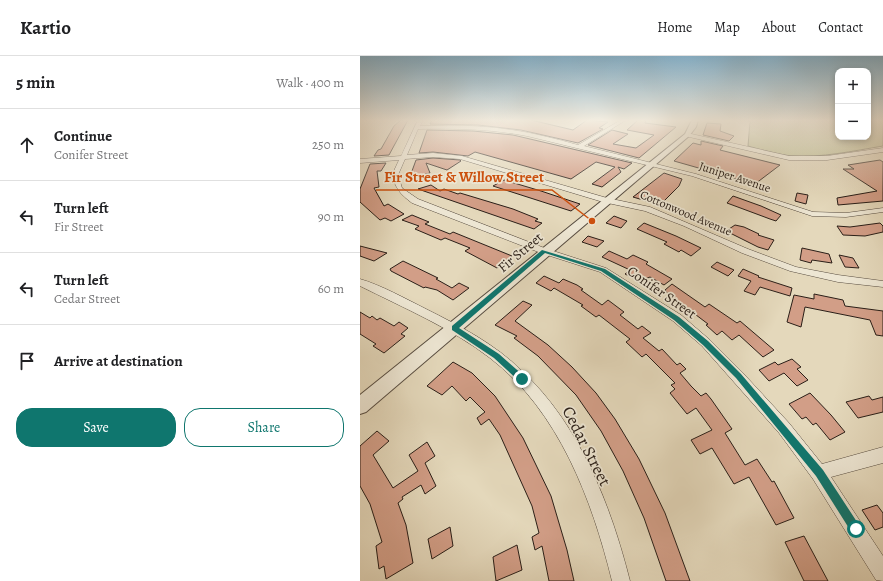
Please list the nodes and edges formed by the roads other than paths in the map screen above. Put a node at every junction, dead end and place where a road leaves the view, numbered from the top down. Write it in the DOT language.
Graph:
graph roads {
  1 [pos="408,144"];
  2 [pos="573,144"];
  3 [pos="674,144"];
  4 [pos="732,144"];
  5 [pos="580,146"];
  6 [pos="883,150"];
  7 [pos="402,157"];
  8 [pos="360,161"];
  9 [pos="651,164"];
  10 [pos="606,200"];
  11 [pos="883,210"];
  12 [pos="544,251"];
  13 [pos="360,282"];
  14 [pos="883,284"];
  15 [pos="454,328"];
  16 [pos="360,406"];
  17 [pos="883,454"];
  18 [pos="820,473"];
  19 [pos="883,573"];
  20 [pos="620,581"];
  1 -- 7 [label="street, Conifer Street"];
  2 -- 5 [label="street, Juniper Avenue"];
  3 -- 9 [label="street, Fir Street"];
  4 -- 6 [label="street"];
  5 -- 9 [label="street, Juniper Avenue"];
  7 -- 8 [label="street, Cottonwood Avenue"];
  7 -- 10 [label="street, Cottonwood Avenue"];
  7 -- 12 [label="street, Conifer Street"];
  9 -- 10 [label="street, Fir Street"];
  9 -- 11 [label="street, Juniper Avenue"];
  10 -- 12 [label="street, Fir Street"];
  10 -- 14 [label="street, Cottonwood Avenue"];
  12 -- 15 [label="street, Fir Street"];
  12 -- 18 [label="street, Conifer Street"];
  13 -- 15 [label="street, Cedar Street"];
  15 -- 16 [label="street, Fir Street"];
  15 -- 20 [label="street, Cedar Street"];
  17 -- 18 [label="street"];
  18 -- 19 [label="street, Conifer Street"];
}
